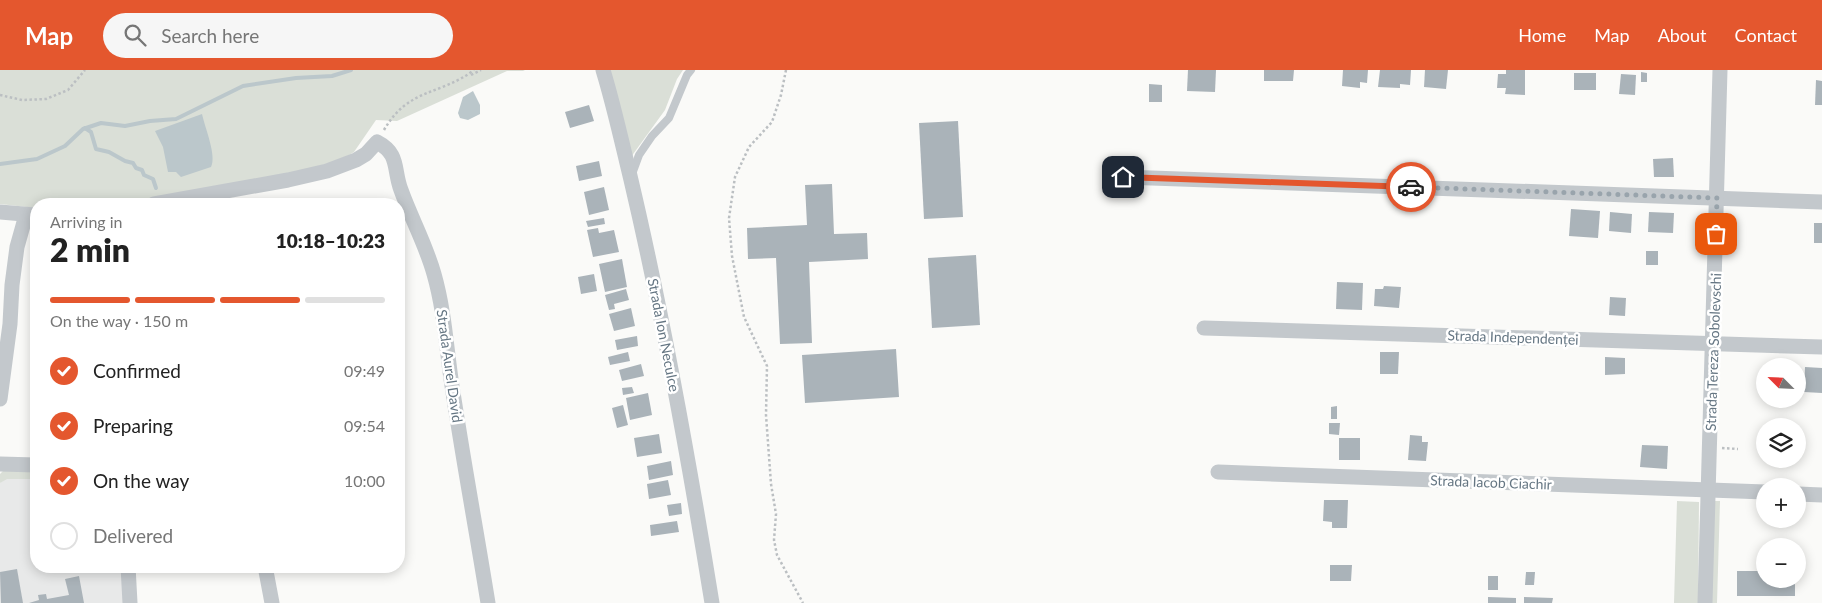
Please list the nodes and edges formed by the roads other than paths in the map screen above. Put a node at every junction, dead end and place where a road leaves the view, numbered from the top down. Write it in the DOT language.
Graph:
graph roads {
  1 [pos="603,70"];
  2 [pos="691,70"];
  3 [pos="1720,70"];
  4 [pos="1123,177"];
  5 [pos="630,178"];
  6 [pos="188,198"];
  7 [pos="404,198"];
  8 [pos="1717,198"];
  9 [pos="405,201"];
  10 [pos="1822,202"];
  11 [pos="0,212"];
  12 [pos="30,215"];
  13 [pos="30,217"];
  14 [pos="1204,328"];
  15 [pos="1713,344"];
  16 [pos="1822,347"];
  17 [pos="0,399"];
  18 [pos="0,464"];
  19 [pos="30,465"];
  20 [pos="1218,472"];
  21 [pos="1708,490"];
  22 [pos="1756,492"];
  23 [pos="1806,494"];
  24 [pos="1822,495"];
  25 [pos="128,573"];
  26 [pos="266,573"];
  27 [pos="130,603"];
  28 [pos="272,603"];
  29 [pos="488,603"];
  30 [pos="712,603"];
  31 [pos="1705,603"];
  1 -- 5 [label="street, Strada Ion Neculce"];
  2 -- 5 [label="lane"];
  3 -- 8 [label="street, Strada Tereza Sobolevschi"];
  4 -- 8 [label="street"];
  5 -- 30 [label="street, Strada Ion Neculce"];
  6 -- 7 [label="street, Strada Aurel David"];
  8 -- 10 [label="street"];
  8 -- 15 [label="street, Strada Tereza Sobolevschi"];
  9 -- 29 [label="street, Strada Aurel David"];
  11 -- 12 [label="street"];
  13 -- 17 [label="street"];
  14 -- 15 [label="street, Strada Independenței"];
  15 -- 16 [label="street, Strada Independenței"];
  15 -- 21 [label="street, Strada Tereza Sobolevschi"];
  18 -- 19 [label="street"];
  20 -- 21 [label="street, Strada Iacob Ciachir"];
  21 -- 22 [label="street, Strada Iacob Ciachir"];
  21 -- 31 [label="street, Strada Tereza Sobolevschi"];
  23 -- 24 [label="street"];
  25 -- 27 [label="street"];
  26 -- 28 [label="street"];
}
